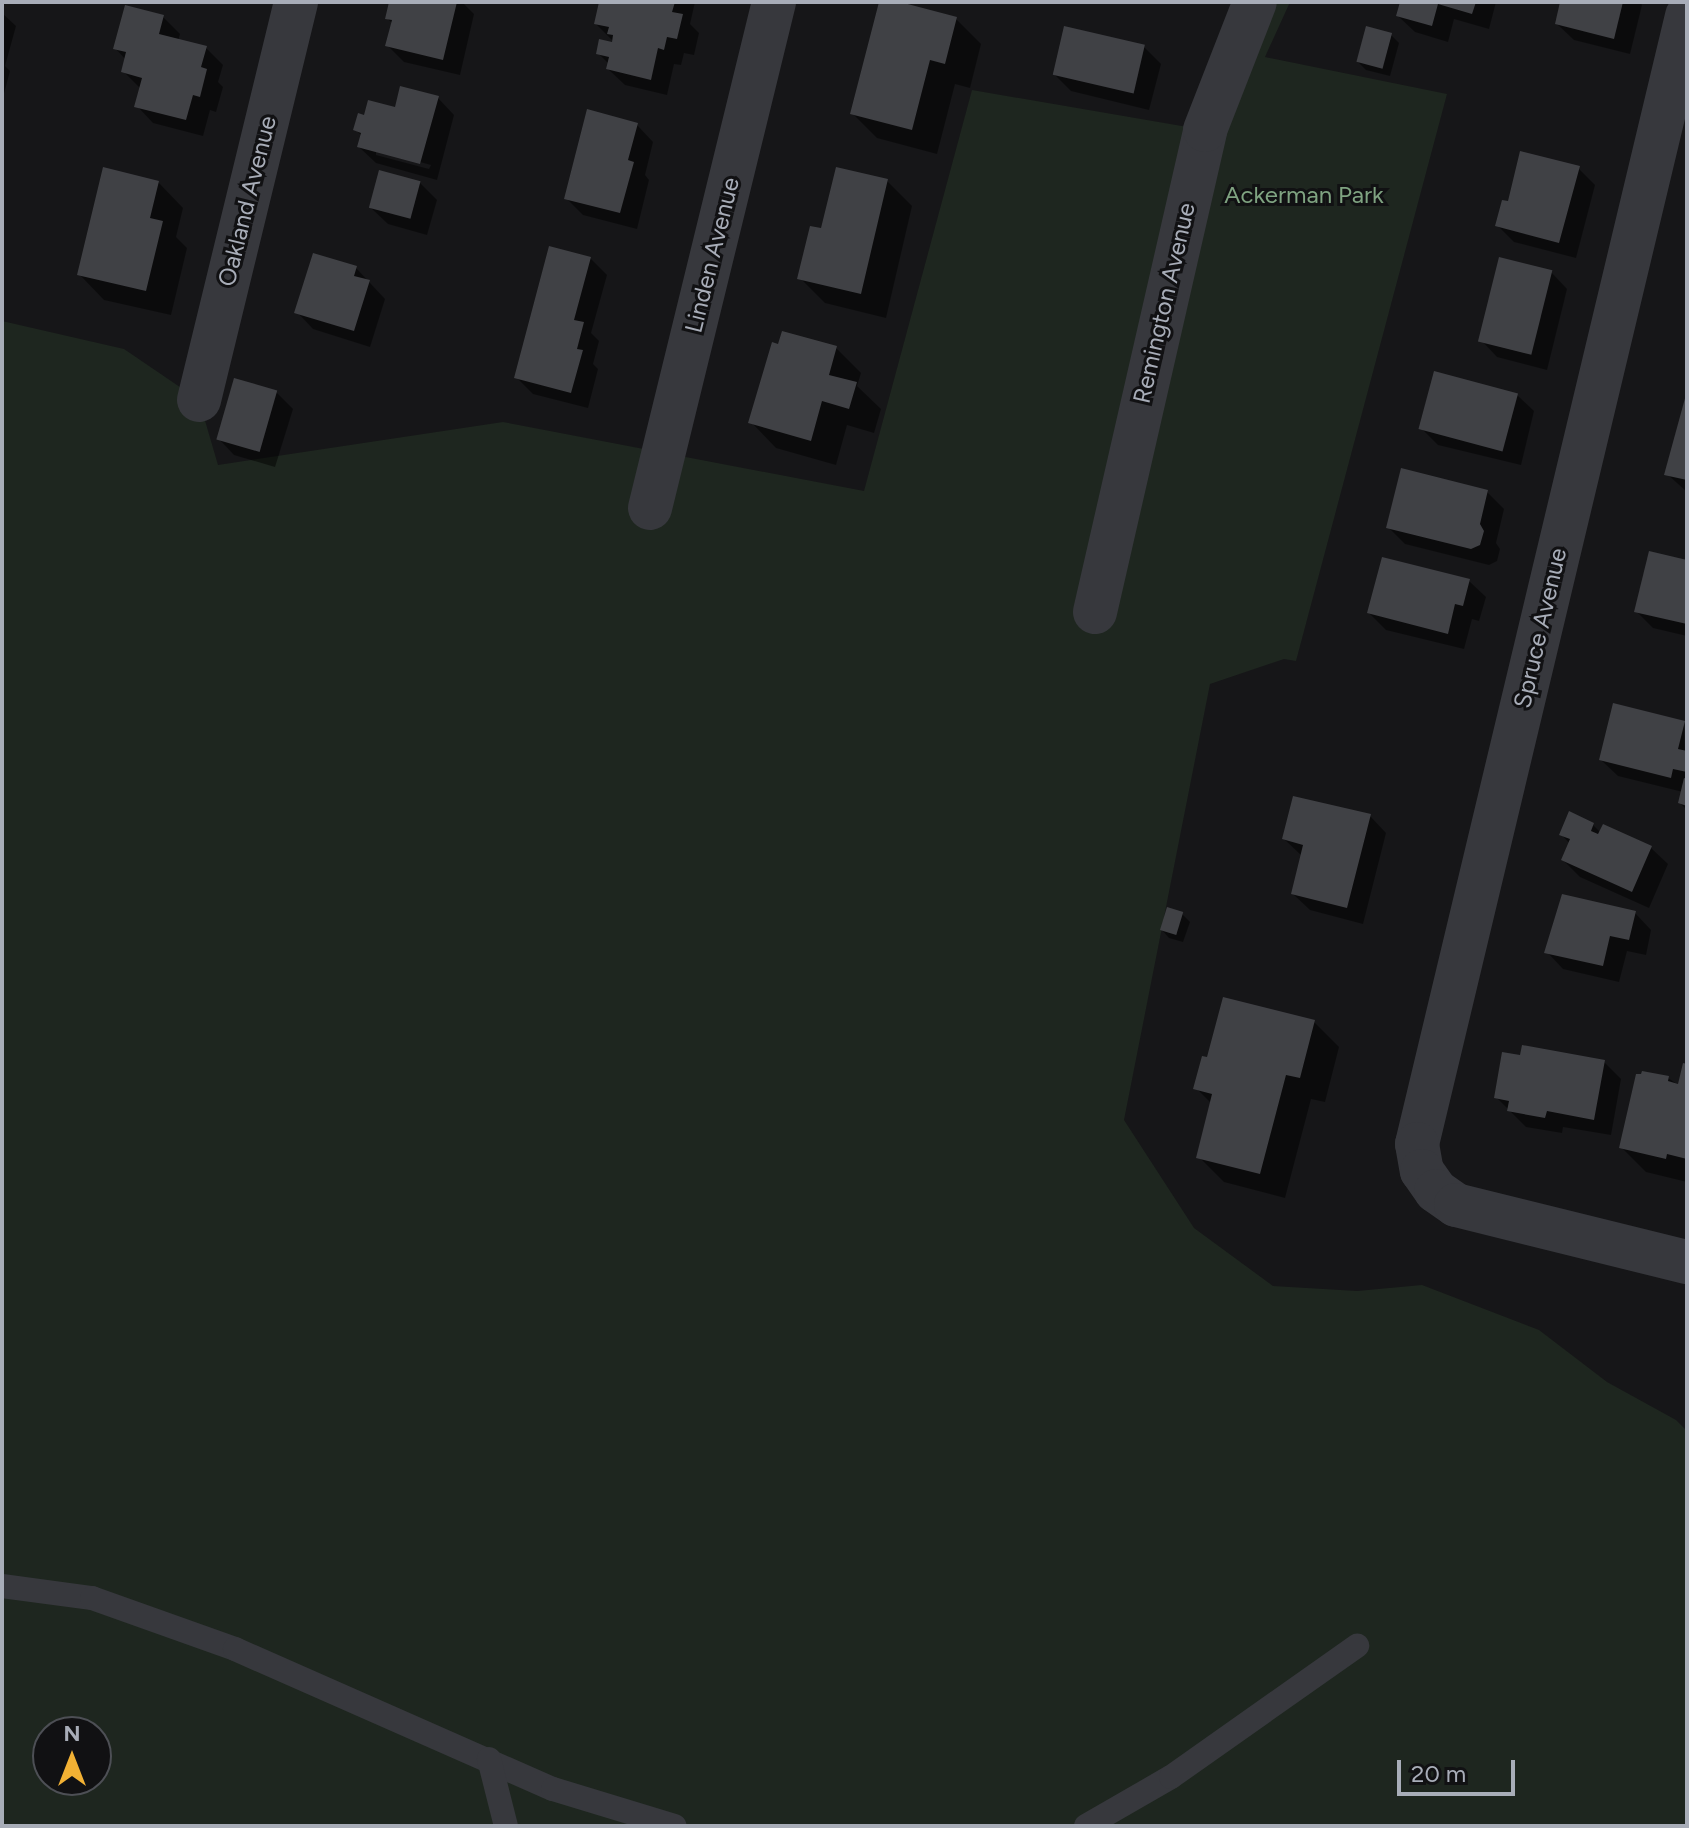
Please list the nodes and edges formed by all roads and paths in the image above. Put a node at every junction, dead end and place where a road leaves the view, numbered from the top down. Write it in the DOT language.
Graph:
graph roads {
  1 [pos="296,2"];
  2 [pos="774,2"];
  3 [pos="1255,2"];
  4 [pos="1687,16"];
  5 [pos="199,400"];
  6 [pos="650,508"];
  7 [pos="1095,612"];
  8 [pos="1687,1262"];
  9 [pos="2,1586"];
  10 [pos="1357,1646"];
  11 [pos="489,1759"];
  12 [pos="506,1826"];
  13 [pos="675,1826"];
  14 [pos="1086,1826"];
  1 -- 5 [label="street, Oakland Avenue"];
  2 -- 6 [label="street, Linden Avenue"];
  3 -- 7 [label="street, Remington Avenue"];
  4 -- 8 [label="street, Spruce Avenue"];
  9 -- 11 [label="lane"];
  10 -- 14 [label="lane"];
  11 -- 12 [label="lane"];
  11 -- 13 [label="lane"];
}
